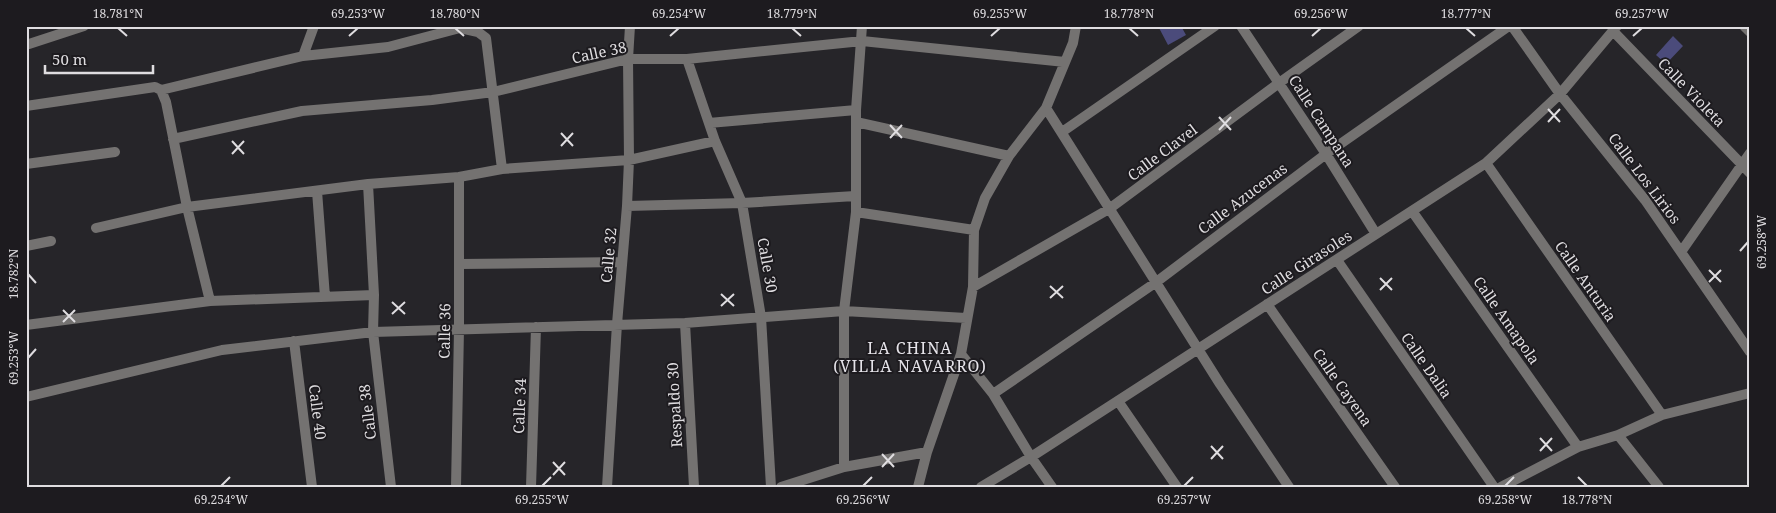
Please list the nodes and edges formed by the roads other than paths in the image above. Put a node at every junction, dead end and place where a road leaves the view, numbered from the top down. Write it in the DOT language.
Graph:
graph roads {
  1 [pos="84,26"];
  2 [pos="314,26"];
  3 [pos="630,26"];
  4 [pos="862,26"];
  5 [pos="1076,26"];
  6 [pos="1215,26"];
  7 [pos="1241,26"];
  8 [pos="1359,26"];
  9 [pos="1511,26"];
  10 [pos="1744,26"];
  11 [pos="460,27"];
  12 [pos="1615,28"];
  13 [pos="1750,32"];
  14 [pos="862,41"];
  15 [pos="28,44"];
  16 [pos="303,56"];
  17 [pos="628,59"];
  18 [pos="687,59"];
  19 [pos="1065,62"];
  20 [pos="1279,83"];
  21 [pos="161,90"];
  22 [pos="493,92"];
  23 [pos="1560,94"];
  24 [pos="26,106"];
  25 [pos="1046,108"];
  26 [pos="856,110"];
  27 [pos="856,122"];
  28 [pos="709,124"];
  29 [pos="1062,132"];
  30 [pos="173,138"];
  31 [pos="715,141"];
  32 [pos="115,152"];
  33 [pos="1750,152"];
  34 [pos="1326,154"];
  35 [pos="1009,156"];
  36 [pos="629,160"];
  37 [pos="1486,163"];
  38 [pos="26,164"];
  39 [pos="1741,165"];
  40 [pos="502,170"];
  41 [pos="1750,173"];
  42 [pos="459,177"];
  43 [pos="368,184"];
  44 [pos="317,191"];
  45 [pos="855,196"];
  46 [pos="742,203"];
  47 [pos="627,206"];
  48 [pos="187,207"];
  49 [pos="1109,210"];
  50 [pos="1412,211"];
  51 [pos="856,212"];
  52 [pos="96,228"];
  53 [pos="974,230"];
  54 [pos="1376,234"];
  55 [pos="51,241"];
  56 [pos="26,246"];
  57 [pos="1681,252"];
  58 [pos="1337,260"];
  59 [pos="622,262"];
  60 [pos="460,264"];
  61 [pos="1155,282"];
  62 [pos="974,287"];
  63 [pos="374,296"];
  64 [pos="325,297"];
  65 [pos="210,301"];
  66 [pos="1267,304"];
  67 [pos="844,311"];
  68 [pos="761,317"];
  69 [pos="966,318"];
  70 [pos="685,323"];
  71 [pos="617,324"];
  72 [pos="26,325"];
  73 [pos="536,327"];
  74 [pos="459,329"];
  75 [pos="373,332"];
  76 [pos="294,342"];
  77 [pos="1198,349"];
  78 [pos="1750,352"];
  79 [pos="961,354"];
  80 [pos="1750,392"];
  81 [pos="993,394"];
  82 [pos="26,397"];
  83 [pos="1118,400"];
  84 [pos="1662,415"];
  85 [pos="1618,435"];
  86 [pos="1578,447"];
  87 [pos="927,452"];
  88 [pos="1031,457"];
  89 [pos="844,467"];
  90 [pos="1504,486"];
  91 [pos="312,487"];
  92 [pos="391,487"];
  93 [pos="456,487"];
  94 [pos="531,487"];
  95 [pos="607,487"];
  96 [pos="694,487"];
  97 [pos="770,487"];
  98 [pos="781,487"];
  99 [pos="918,487"];
  100 [pos="981,487"];
  101 [pos="1052,487"];
  102 [pos="1177,487"];
  103 [pos="1289,487"];
  104 [pos="1395,487"];
  105 [pos="1494,487"];
  106 [pos="1659,487"];
  1 -- 15 [label="street"];
  2 -- 16 [label="street"];
  3 -- 17 [label="street, Calle 32"];
  4 -- 14 [label="street"];
  5 -- 19 [label="street"];
  6 -- 29 [label="street"];
  7 -- 20 [label="street, Calle Campana"];
  8 -- 20 [label="street, Calle Clavel"];
  9 -- 23 [label="street, Calle Los Lirios"];
  9 -- 34 [label="street, Calle Azucenas"];
  10 -- 13 [label="street"];
  11 -- 16 [label="street"];
  11 -- 22 [label="street"];
  12 -- 23 [label="street, Calle Girasoles"];
  12 -- 39 [label="street, Calle Violeta"];
  14 -- 18 [label="street, Calle 38"];
  14 -- 19 [label="street, Calle 38"];
  14 -- 26 [label="street"];
  16 -- 21 [label="street"];
  17 -- 18 [label="street, Calle 38"];
  17 -- 22 [label="street, Calle 38"];
  17 -- 36 [label="street, Calle 32"];
  18 -- 28 [label="street, Calle 30"];
  19 -- 25 [label="street"];
  20 -- 34 [label="street, Calle Campana"];
  20 -- 49 [label="street, Calle Clavel"];
  21 -- 24 [label="street"];
  21 -- 30 [label="street"];
  22 -- 30 [label="street, Calle 38"];
  22 -- 40 [label="street"];
  23 -- 37 [label="street, Calle Girasoles"];
  23 -- 57 [label="street, Calle Los Lirios"];
  25 -- 29 [label="street"];
  25 -- 35 [label="street"];
  26 -- 27 [label="street"];
  26 -- 28 [label="street"];
  27 -- 35 [label="street"];
  27 -- 45 [label="street"];
  28 -- 31 [label="street, Calle 30"];
  29 -- 49 [label="street"];
  30 -- 48 [label="street"];
  31 -- 36 [label="street"];
  31 -- 46 [label="street, Calle 30"];
  32 -- 38 [label="street"];
  33 -- 39 [label="street"];
  34 -- 54 [label="street, Calle Campana"];
  34 -- 61 [label="street, Calle Azucenas"];
  35 -- 53 [label="street"];
  36 -- 40 [label="street"];
  36 -- 47 [label="street, Calle 32"];
  37 -- 50 [label="street, Calle Girasoles"];
  37 -- 84 [label="street, Calle Anturia"];
  39 -- 41 [label="street, Calle Violeta"];
  39 -- 57 [label="street"];
  40 -- 42 [label="street"];
  42 -- 43 [label="street"];
  42 -- 60 [label="street, Calle 36"];
  43 -- 44 [label="street"];
  43 -- 63 [label="street, Calle 38"];
  44 -- 48 [label="street"];
  44 -- 64 [label="street"];
  45 -- 46 [label="street"];
  45 -- 51 [label="street"];
  46 -- 47 [label="street"];
  46 -- 68 [label="street, Calle 30"];
  47 -- 59 [label="street, Calle 32"];
  48 -- 52 [label="street"];
  48 -- 65 [label="street"];
  49 -- 61 [label="street"];
  49 -- 62 [label="street, Calle Clavel"];
  50 -- 54 [label="street, Calle Girasoles"];
  50 -- 86 [label="street, Calle Amapola"];
  51 -- 53 [label="street"];
  51 -- 67 [label="street"];
  53 -- 62 [label="street"];
  54 -- 58 [label="street, Calle Girasoles"];
  55 -- 56 [label="street"];
  57 -- 78 [label="street, Calle Los Lirios"];
  58 -- 66 [label="street, Calle Girasoles"];
  58 -- 105 [label="street, Calle Dalia"];
  59 -- 60 [label="street"];
  59 -- 71 [label="street, Calle 32"];
  60 -- 74 [label="street, Calle 36"];
  61 -- 77 [label="street"];
  61 -- 81 [label="street, Calle Azucenas"];
  62 -- 69 [label="street"];
  63 -- 64 [label="street"];
  63 -- 75 [label="street, Calle 38"];
  64 -- 65 [label="street"];
  65 -- 72 [label="street"];
  66 -- 77 [label="street, Calle Girasoles"];
  66 -- 104 [label="street, Calle Cayena"];
  67 -- 68 [label="street"];
  67 -- 69 [label="street"];
  67 -- 89 [label="street"];
  68 -- 70 [label="street"];
  68 -- 97 [label="street, Calle 30"];
  69 -- 79 [label="street"];
  70 -- 71 [label="street"];
  70 -- 96 [label="street, Respaldo 30"];
  71 -- 73 [label="street"];
  71 -- 95 [label="street, Calle 32"];
  73 -- 74 [label="street"];
  73 -- 94 [label="street, Calle 34"];
  74 -- 75 [label="street"];
  74 -- 93 [label="street, Calle 36"];
  75 -- 76 [label="street"];
  75 -- 92 [label="street, Calle 38"];
  76 -- 82 [label="street"];
  76 -- 91 [label="street, Calle 40"];
  77 -- 83 [label="street, Calle Girasoles"];
  77 -- 103 [label="street"];
  79 -- 81 [label="street"];
  79 -- 87 [label="street"];
  80 -- 84 [label="street"];
  81 -- 88 [label="street"];
  83 -- 88 [label="street, Calle Girasoles"];
  83 -- 102 [label="street"];
  84 -- 85 [label="street"];
  85 -- 86 [label="street"];
  85 -- 106 [label="street"];
  86 -- 90 [label="street"];
  87 -- 89 [label="street"];
  87 -- 99 [label="street"];
  88 -- 100 [label="street, Calle Girasoles"];
  88 -- 101 [label="street"];
  89 -- 98 [label="street"];
}
